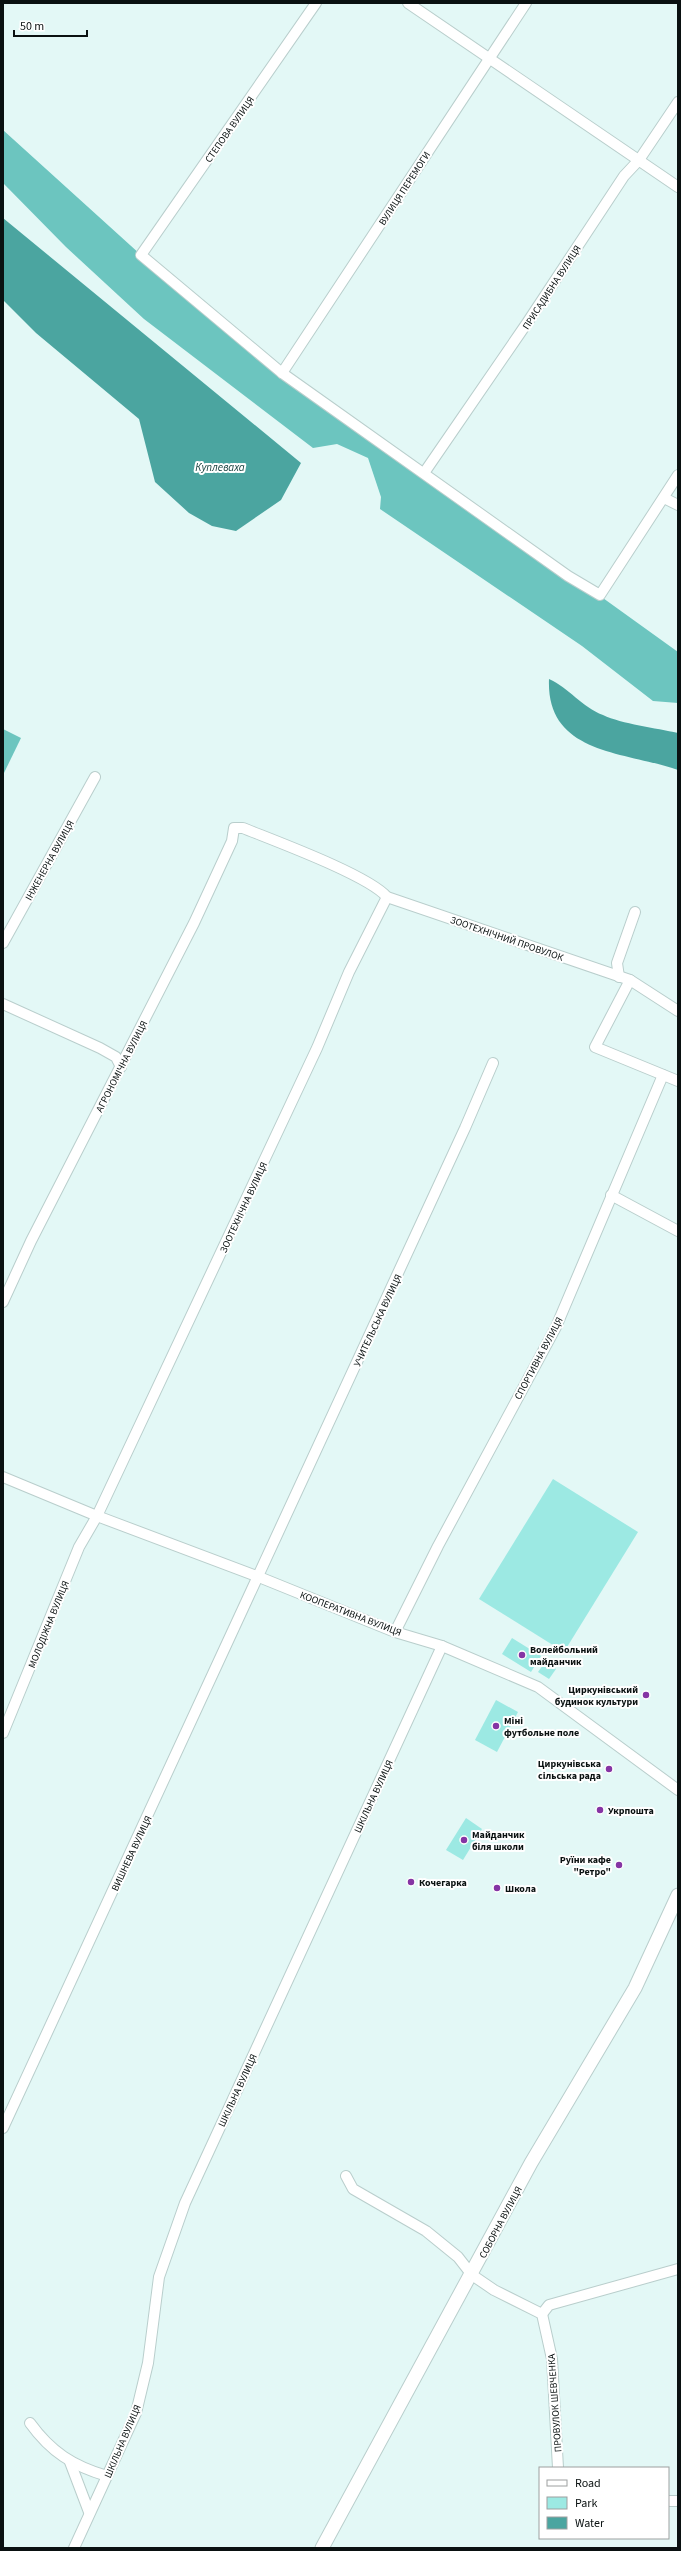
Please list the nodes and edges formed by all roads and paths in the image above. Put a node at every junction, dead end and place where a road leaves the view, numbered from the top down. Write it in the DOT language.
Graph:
graph roads {
  1 [pos="316,3"];
  2 [pos="408,3"];
  3 [pos="526,3"];
  4 [pos="490,57"];
  5 [pos="678,102"];
  6 [pos="639,160"];
  7 [pos="678,186"];
  8 [pos="282,373"];
  9 [pos="424,473"];
  10 [pos="678,476"];
  11 [pos="664,498"];
  12 [pos="678,505"];
  13 [pos="95,777"];
  14 [pos="234,828"];
  15 [pos="387,898"];
  16 [pos="635,912"];
  17 [pos="3,942"];
  18 [pos="619,976"];
  19 [pos="630,980"];
  20 [pos="3,1004"];
  21 [pos="678,1011"];
  22 [pos="493,1063"];
  23 [pos="121,1066"];
  24 [pos="663,1076"];
  25 [pos="678,1081"];
  26 [pos="611,1195"];
  27 [pos="678,1231"];
  28 [pos="3,1302"];
  29 [pos="3,1476"];
  30 [pos="97,1516"];
  31 [pos="259,1577"];
  32 [pos="395,1632"];
  33 [pos="442,1646"];
  34 [pos="3,1733"];
  35 [pos="678,1790"];
  36 [pos="678,1896"];
  37 [pos="3,2128"];
  38 [pos="346,2176"];
  39 [pos="678,2269"];
  40 [pos="472,2275"];
  41 [pos="542,2314"];
  42 [pos="30,2423"];
  43 [pos="70,2462"];
  44 [pos="558,2467"];
  45 [pos="107,2476"];
  46 [pos="90,2512"];
  47 [pos="74,2548"];
  48 [pos="322,2548"];
  1 -- 8 [label="street, СТЕПОВА ВУЛИЦЯ"];
  2 -- 4 [label="street"];
  3 -- 4 [label="street, ВУЛИЦЯ ПЕРЕМОГИ"];
  4 -- 6 [label="street"];
  4 -- 8 [label="street, ВУЛИЦЯ ПЕРЕМОГИ"];
  5 -- 6 [label="street, ПРИСАДИБНА ВУЛИЦЯ"];
  6 -- 7 [label="street"];
  6 -- 9 [label="street, ПРИСАДИБНА ВУЛИЦЯ"];
  8 -- 9 [label="street"];
  9 -- 11 [label="street"];
  10 -- 11 [label="street"];
  11 -- 12 [label="street"];
  13 -- 17 [label="street, ІНЖЕНЕРНА ВУЛИЦЯ"];
  14 -- 15 [label="street, ЗООТЕХНІЧНИЙ ПРОВУЛОК"];
  14 -- 23 [label="street, АГРОНОМІЧНА ВУЛИЦЯ"];
  15 -- 18 [label="street, ЗООТЕХНІЧНИЙ ПРОВУЛОК"];
  15 -- 30 [label="street, ЗООТЕХНІЧНА ВУЛИЦЯ"];
  16 -- 18 [label="street"];
  18 -- 19 [label="street, ЗООТЕХНІЧНИЙ ПРОВУЛОК"];
  19 -- 21 [label="street, ЗООТЕХНІЧНИЙ ПРОВУЛОК"];
  19 -- 24 [label="street"];
  20 -- 23 [label="street"];
  22 -- 31 [label="street, УЧИТЕЛЬСЬКА ВУЛИЦЯ"];
  23 -- 28 [label="street, АГРОНОМІЧНА ВУЛИЦЯ"];
  24 -- 25 [label="street"];
  24 -- 26 [label="street, СПОРТИВНА ВУЛИЦЯ"];
  26 -- 27 [label="street"];
  26 -- 32 [label="street, СПОРТИВНА ВУЛИЦЯ"];
  29 -- 30 [label="street, КООПЕРАТИВНА ВУЛИЦЯ"];
  30 -- 31 [label="street, КООПЕРАТИВНА ВУЛИЦЯ"];
  30 -- 34 [label="street, МОЛОДІЖНА ВУЛИЦЯ"];
  31 -- 32 [label="street, КООПЕРАТИВНА ВУЛИЦЯ"];
  31 -- 37 [label="street, ВИШНЕВА ВУЛИЦЯ"];
  32 -- 33 [label="street, КООПЕРАТИВНА ВУЛИЦЯ"];
  33 -- 35 [label="street, КООПЕРАТИВНА ВУЛИЦЯ"];
  33 -- 45 [label="street, ШКІЛЬНА ВУЛИЦЯ"];
  36 -- 40 [label="street, СОБОРНА ВУЛИЦЯ"];
  38 -- 40 [label="street"];
  39 -- 41 [label="street"];
  40 -- 41 [label="street"];
  40 -- 48 [label="street, СОБОРНА ВУЛИЦЯ"];
  41 -- 44 [label="street, ПРОВУЛОК ШЕВЧЕНКА"];
  42 -- 43 [label="street"];
  43 -- 45 [label="street"];
  43 -- 46 [label="street"];
  45 -- 46 [label="street, ШКІЛЬНА ВУЛИЦЯ"];
  46 -- 47 [label="street, ШКІЛЬНА ВУЛИЦЯ"];
}
